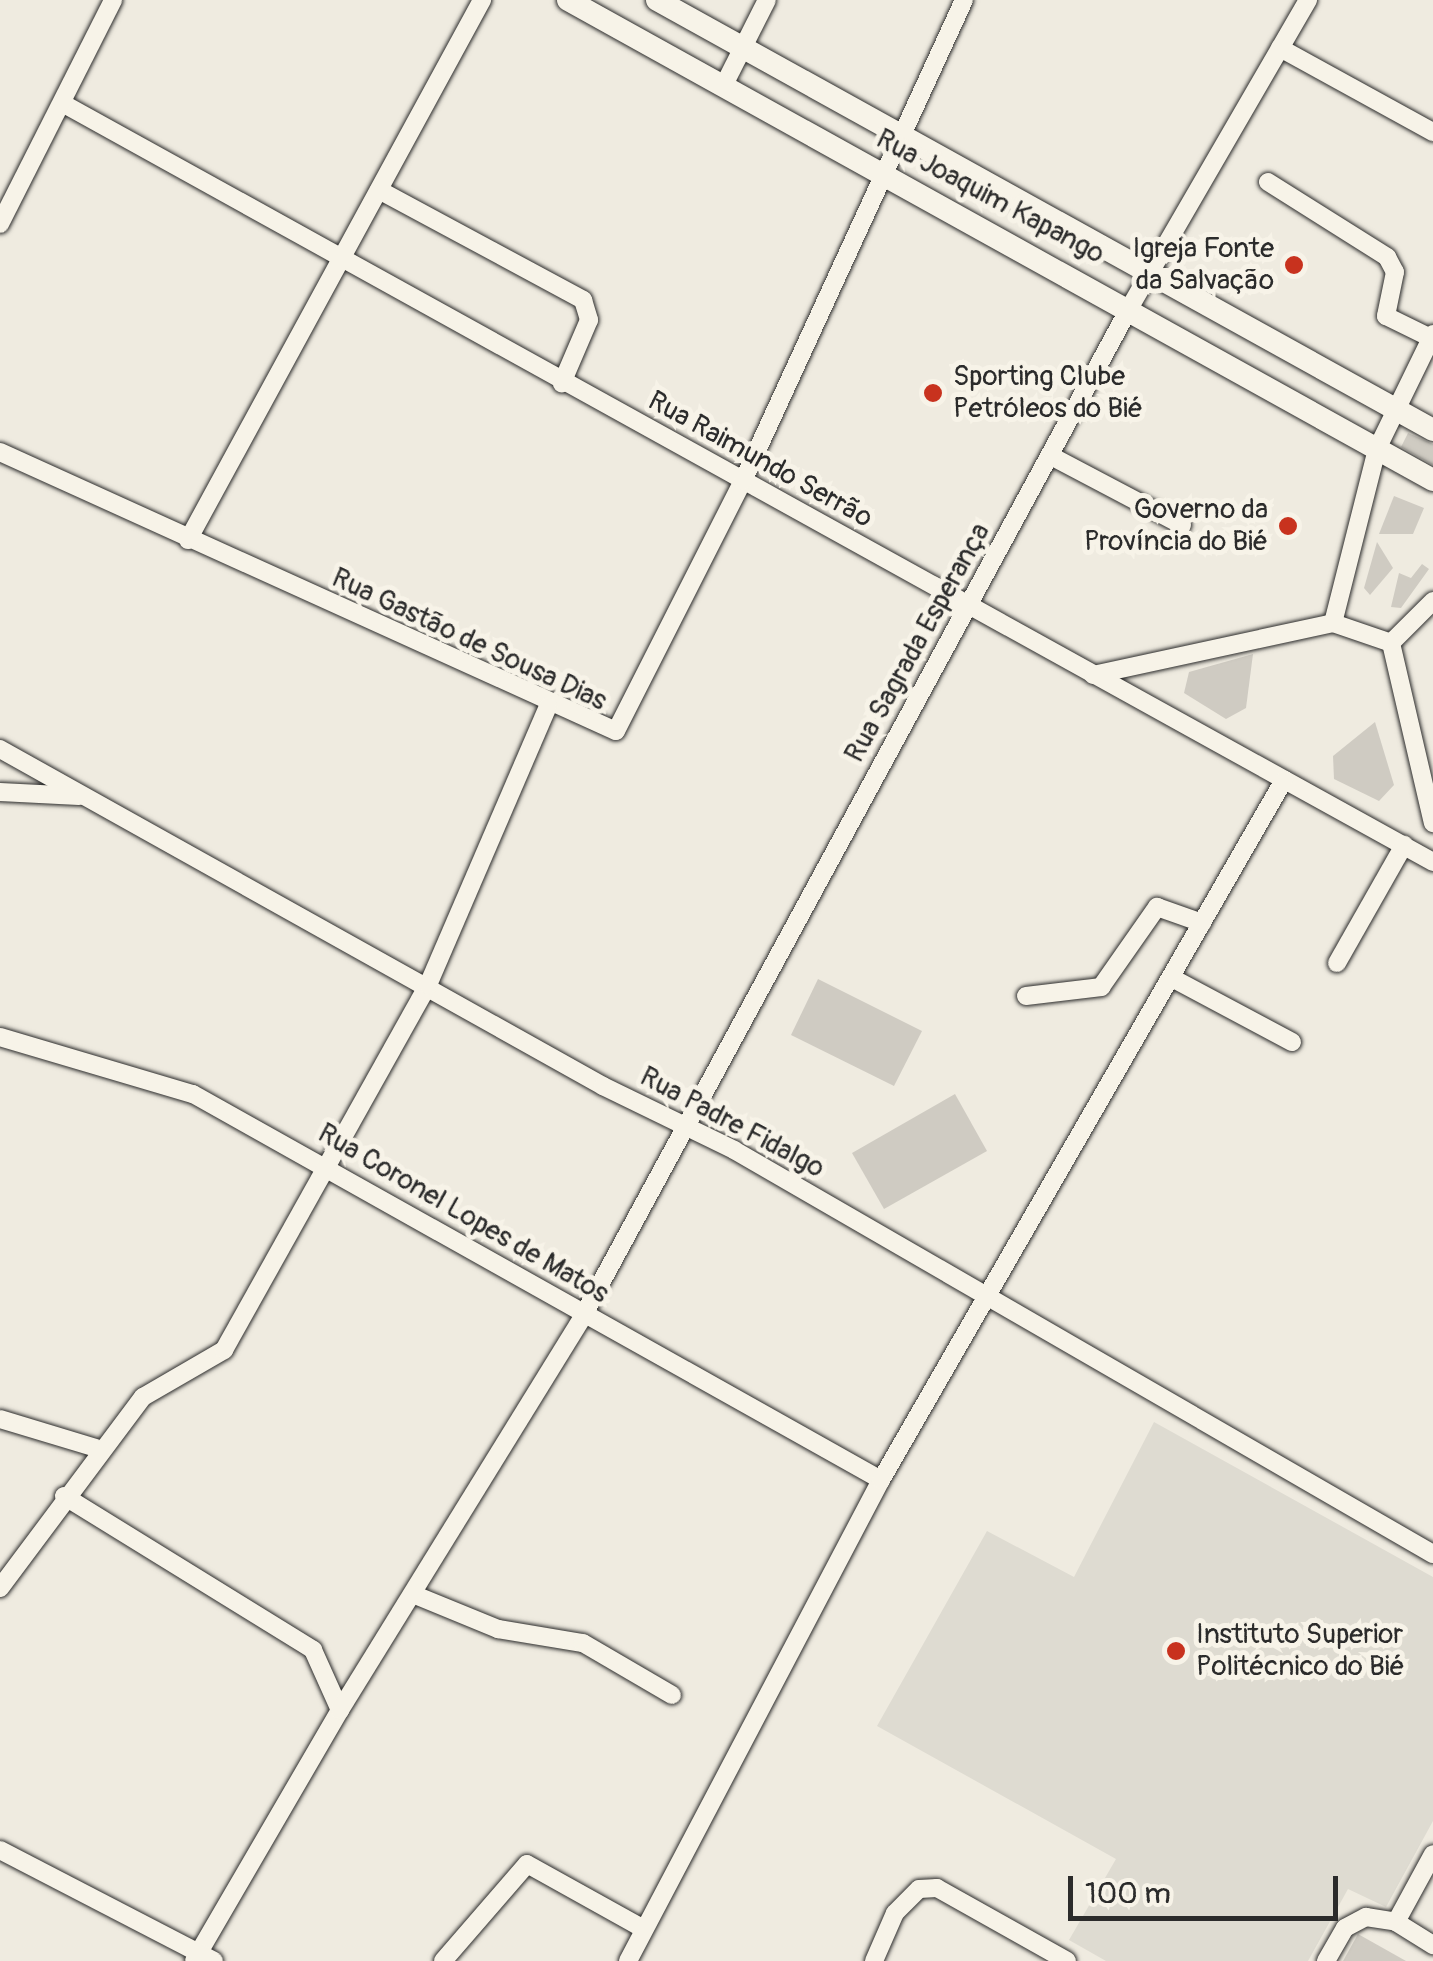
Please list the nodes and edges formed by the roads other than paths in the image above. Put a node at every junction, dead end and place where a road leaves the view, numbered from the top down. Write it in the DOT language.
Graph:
graph roads {
  1 [pos="113,0"];
  2 [pos="482,0"];
  3 [pos="568,0"];
  4 [pos="658,0"];
  5 [pos="767,0"];
  6 [pos="964,0"];
  7 [pos="1308,0"];
  8 [pos="742,48"];
  9 [pos="1280,48"];
  10 [pos="724,85"];
  11 [pos="62,103"];
  12 [pos="1433,132"];
  13 [pos="903,138"];
  14 [pos="886,176"];
  15 [pos="1268,182"];
  16 [pos="378,190"];
  17 [pos="1003,193"];
  18 [pos="1048,218"];
  19 [pos="0,224"];
  20 [pos="981,227"];
  21 [pos="1027,252"];
  22 [pos="339,262"];
  23 [pos="1150,273"];
  24 [pos="1130,307"];
  25 [pos="1432,336"];
  26 [pos="562,383"];
  27 [pos="1393,408"];
  28 [pos="1433,430"];
  29 [pos="1377,449"];
  30 [pos="0,452"];
  31 [pos="1051,456"];
  32 [pos="1433,480"];
  33 [pos="743,481"];
  34 [pos="1182,525"];
  35 [pos="188,540"];
  36 [pos="1433,600"];
  37 [pos="968,608"];
  38 [pos="1333,623"];
  39 [pos="1391,643"];
  40 [pos="1093,675"];
  41 [pos="548,708"];
  42 [pos="0,750"];
  43 [pos="1284,780"];
  44 [pos="0,792"];
  45 [pos="86,796"];
  46 [pos="1433,824"];
  47 [pos="1404,846"];
  48 [pos="1433,862"];
  49 [pos="1202,923"];
  50 [pos="1337,963"];
  51 [pos="1172,978"];
  52 [pos="428,985"];
  53 [pos="1026,996"];
  54 [pos="0,1037"];
  55 [pos="1292,1042"];
  56 [pos="680,1125"];
  57 [pos="328,1166"];
  58 [pos="992,1302"];
  59 [pos="582,1316"];
  60 [pos="0,1419"];
  61 [pos="96,1448"];
  62 [pos="882,1480"];
  63 [pos="64,1496"];
  64 [pos="1433,1554"];
  65 [pos="0,1588"];
  66 [pos="414,1595"];
  67 [pos="672,1695"];
  68 [pos="340,1710"];
  69 [pos="0,1850"];
  70 [pos="1433,1854"];
  71 [pos="1396,1922"];
  72 [pos="644,1930"];
  73 [pos="1433,1945"];
  74 [pos="202,1958"];
  75 [pos="443,1961"];
  76 [pos="628,1961"];
  77 [pos="874,1961"];
  78 [pos="1067,1961"];
  79 [pos="1326,1961"];
  1 -- 11 [label="street"];
  2 -- 16 [label="street"];
  3 -- 10 [label="main road, Rua Joaquim Kapango"];
  4 -- 8 [label="main road, Rua Joaquim Kapango"];
  5 -- 8 [label="street"];
  6 -- 13 [label="street, Rua Gastão de Sousa Dias"];
  7 -- 9 [label="street, Rua Sagrada Esperança"];
  8 -- 10 [label="street"];
  8 -- 13 [label="main road, Rua Joaquim Kapango"];
  9 -- 12 [label="street"];
  9 -- 23 [label="street, Rua Sagrada Esperança"];
  10 -- 14 [label="main road, Rua Joaquim Kapango"];
  11 -- 19 [label="street"];
  11 -- 22 [label="street, Rua Raimundo Serrão"];
  13 -- 14 [label="street, Rua Gastão de Sousa Dias"];
  13 -- 17 [label="main road, Rua Joaquim Kapango"];
  14 -- 20 [label="main road, Rua Joaquim Kapango"];
  14 -- 33 [label="street, Rua Gastão de Sousa Dias"];
  15 -- 25 [label="street"];
  16 -- 22 [label="street"];
  16 -- 26 [label="street"];
  17 -- 18 [label="main road, Rua Joaquim Kapango"];
  17 -- 20 [label="main road"];
  18 -- 21 [label="main road"];
  18 -- 23 [label="main road, Rua Joaquim Kapango"];
  20 -- 21 [label="main road, Rua Joaquim Kapango"];
  21 -- 24 [label="main road, Rua Joaquim Kapango"];
  22 -- 26 [label="street, Rua Raimundo Serrão"];
  22 -- 35 [label="street"];
  23 -- 24 [label="street, Rua Sagrada Esperança"];
  23 -- 27 [label="main road, Rua Joaquim Kapango"];
  24 -- 29 [label="main road, Rua Joaquim Kapango"];
  24 -- 31 [label="street, Rua Sagrada Esperança"];
  25 -- 27 [label="street"];
  26 -- 33 [label="street, Rua Raimundo Serrão"];
  27 -- 28 [label="main road, Rua Joaquim Kapango"];
  27 -- 29 [label="street"];
  29 -- 32 [label="main road, Rua Joaquim Kapango"];
  29 -- 38 [label="street"];
  30 -- 35 [label="street, Rua Gastão de Sousa Dias"];
  31 -- 34 [label="street"];
  31 -- 37 [label="street, Rua Sagrada Esperança"];
  33 -- 37 [label="street, Rua Raimundo Serrão"];
  33 -- 41 [label="street, Rua Gastão de Sousa Dias"];
  35 -- 41 [label="street, Rua Gastão de Sousa Dias"];
  36 -- 39 [label="street"];
  37 -- 40 [label="street, Rua Raimundo Serrão"];
  37 -- 56 [label="street, Rua Sagrada Esperança"];
  38 -- 39 [label="street"];
  38 -- 40 [label="street"];
  39 -- 46 [label="street"];
  40 -- 43 [label="street, Rua Raimundo Serrão"];
  41 -- 52 [label="street"];
  42 -- 45 [label="street, Rua Padre Fidalgo"];
  43 -- 47 [label="street, Rua Raimundo Serrão"];
  43 -- 49 [label="street"];
  44 -- 45 [label="street"];
  45 -- 52 [label="street, Rua Padre Fidalgo"];
  47 -- 48 [label="street, Rua Raimundo Serrão"];
  47 -- 50 [label="street"];
  49 -- 51 [label="street"];
  49 -- 53 [label="street"];
  51 -- 55 [label="street"];
  51 -- 58 [label="street"];
  52 -- 56 [label="street, Rua Padre Fidalgo"];
  52 -- 57 [label="street"];
  54 -- 57 [label="street, Rua Coronel Lopes de Matos"];
  56 -- 58 [label="street, Rua Padre Fidalgo"];
  56 -- 59 [label="street, Rua Sagrada Esperança"];
  57 -- 59 [label="street, Rua Coronel Lopes de Matos"];
  57 -- 61 [label="street"];
  58 -- 62 [label="street"];
  58 -- 64 [label="street, Rua Padre Fidalgo"];
  59 -- 62 [label="street, Rua Coronel Lopes de Matos"];
  59 -- 66 [label="street, Rua Sagrada Esperança"];
  60 -- 61 [label="street"];
  61 -- 63 [label="street"];
  62 -- 72 [label="street"];
  63 -- 65 [label="street"];
  63 -- 68 [label="street"];
  66 -- 67 [label="street"];
  66 -- 68 [label="street, Rua Sagrada Esperança"];
  68 -- 74 [label="street, Rua Sagrada Esperança"];
  69 -- 74 [label="street"];
  70 -- 71 [label="street"];
  71 -- 73 [label="street"];
  71 -- 79 [label="street"];
  72 -- 75 [label="street"];
  72 -- 76 [label="street"];
  77 -- 78 [label="street"];
}
